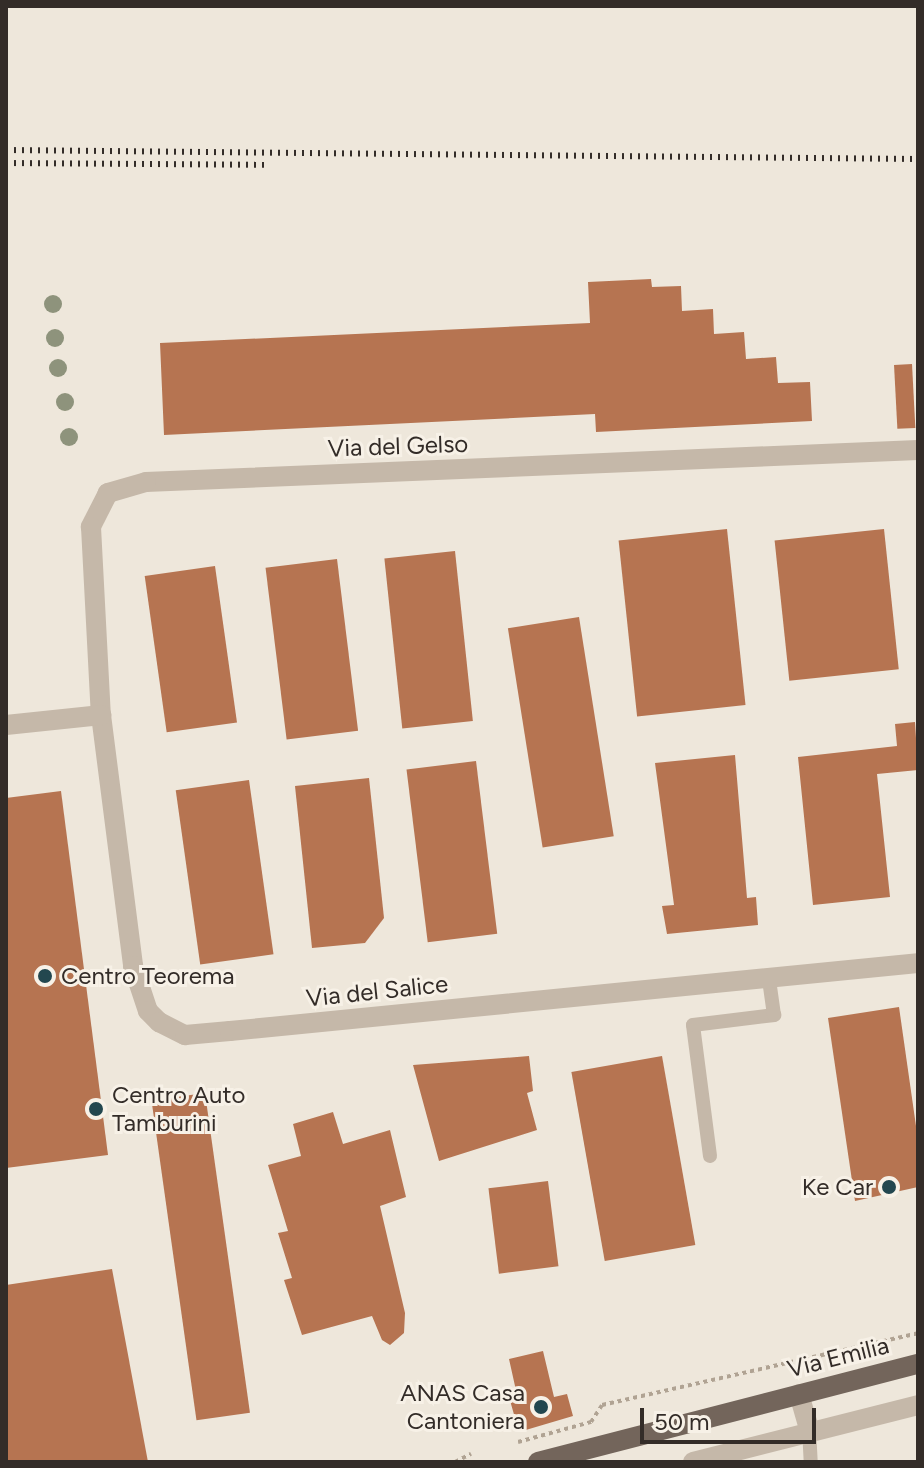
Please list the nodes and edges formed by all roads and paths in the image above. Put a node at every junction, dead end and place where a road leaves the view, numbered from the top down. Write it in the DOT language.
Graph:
graph roads {
  1 [pos="918,450"];
  2 [pos="101,715"];
  3 [pos="6,725"];
  4 [pos="918,963"];
  5 [pos="769,978"];
  6 [pos="710,1156"];
  7 [pos="918,1333"];
  8 [pos="918,1364"];
  9 [pos="799,1394"];
  10 [pos="918,1405"];
  11 [pos="809,1429"];
  12 [pos="518,1442"];
  13 [pos="471,1454"];
  14 [pos="455,1462"];
  15 [pos="538,1462"];
  16 [pos="693,1462"];
  17 [pos="811,1462"];
  1 -- 2 [label="street, Via del Gelso"];
  2 -- 3 [label="street"];
  2 -- 5 [label="street, Via del Salice"];
  4 -- 5 [label="street, Via del Salice"];
  5 -- 6 [label="lane"];
  7 -- 12 [label="path"];
  8 -- 9 [label="main road, Via Emilia"];
  9 -- 11 [label="street"];
  9 -- 15 [label="main road, Via Emilia"];
  10 -- 11 [label="street"];
  11 -- 16 [label="street"];
  11 -- 17 [label="lane"];
  13 -- 14 [label="path"];
}
